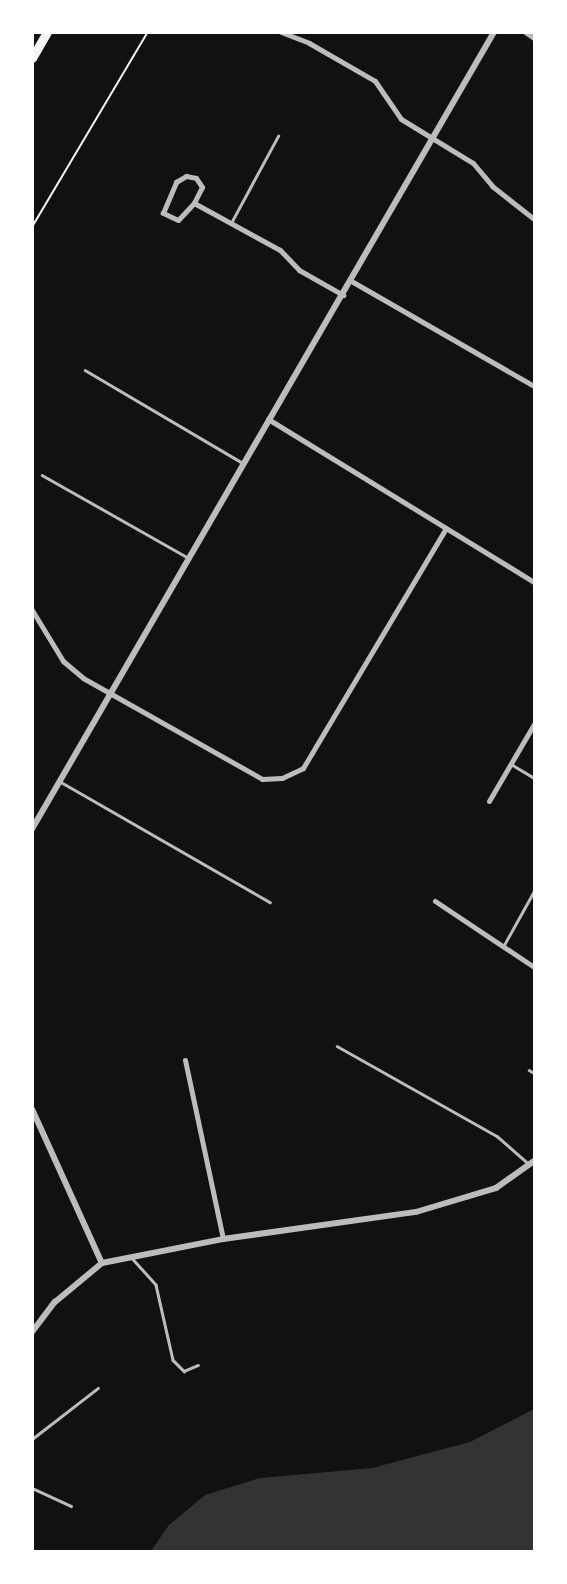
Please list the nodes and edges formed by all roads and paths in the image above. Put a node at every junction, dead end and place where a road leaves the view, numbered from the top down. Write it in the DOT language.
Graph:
graph roads {
  1 [pos="47,32"];
  2 [pos="148,32"];
  3 [pos="280,32"];
  4 [pos="494,32"];
  5 [pos="525,32"];
  6 [pos="534,38"];
  7 [pos="32,58"];
  8 [pos="278,136"];
  9 [pos="432,139"];
  10 [pos="194,202"];
  11 [pos="534,219"];
  12 [pos="231,224"];
  13 [pos="32,226"];
  14 [pos="353,282"];
  15 [pos="343,295"];
  16 [pos="84,370"];
  17 [pos="534,386"];
  18 [pos="268,419"];
  19 [pos="241,462"];
  20 [pos="42,475"];
  21 [pos="446,528"];
  22 [pos="188,557"];
  23 [pos="534,582"];
  24 [pos="32,610"];
  25 [pos="110,694"];
  26 [pos="534,724"];
  27 [pos="511,764"];
  28 [pos="534,778"];
  29 [pos="61,782"];
  30 [pos="489,801"];
  31 [pos="32,829"];
  32 [pos="534,891"];
  33 [pos="435,901"];
  34 [pos="270,902"];
  35 [pos="504,946"];
  36 [pos="534,967"];
  37 [pos="337,1046"];
  38 [pos="184,1060"];
  39 [pos="529,1070"];
  40 [pos="534,1073"];
  41 [pos="32,1108"];
  42 [pos="532,1163"];
  43 [pos="222,1239"];
  44 [pos="131,1257"];
  45 [pos="102,1263"];
  46 [pos="32,1332"];
  47 [pos="198,1365"];
  48 [pos="98,1388"];
  49 [pos="32,1439"];
  50 [pos="32,1488"];
  51 [pos="71,1506"];
  1 -- 7 [label="highway"];
  2 -- 13 [label="path"];
  3 -- 9 [label="street"];
  4 -- 9 [label="street"];
  5 -- 6 [label="street"];
  8 -- 12 [label="lane"];
  9 -- 11 [label="street"];
  9 -- 14 [label="street"];
  10 -- 10 [label="street"];
  10 -- 12 [label="street"];
  12 -- 15 [label="street"];
  14 -- 15 [label="street"];
  14 -- 17 [label="street"];
  15 -- 18 [label="street"];
  16 -- 19 [label="lane"];
  18 -- 19 [label="street"];
  18 -- 21 [label="street"];
  19 -- 22 [label="street"];
  20 -- 22 [label="lane"];
  21 -- 23 [label="street"];
  21 -- 25 [label="street"];
  22 -- 25 [label="street"];
  24 -- 25 [label="street"];
  25 -- 29 [label="street"];
  26 -- 27 [label="street"];
  27 -- 28 [label="lane"];
  27 -- 30 [label="street"];
  29 -- 31 [label="street"];
  29 -- 34 [label="lane"];
  32 -- 35 [label="lane"];
  33 -- 35 [label="street"];
  35 -- 36 [label="street"];
  37 -- 42 [label="lane"];
  38 -- 43 [label="street"];
  39 -- 40 [label="lane"];
  41 -- 45 [label="street"];
  42 -- 43 [label="street"];
  43 -- 44 [label="street"];
  44 -- 45 [label="street"];
  44 -- 47 [label="lane"];
  45 -- 46 [label="street"];
  48 -- 49 [label="lane"];
  50 -- 51 [label="lane"];
}
